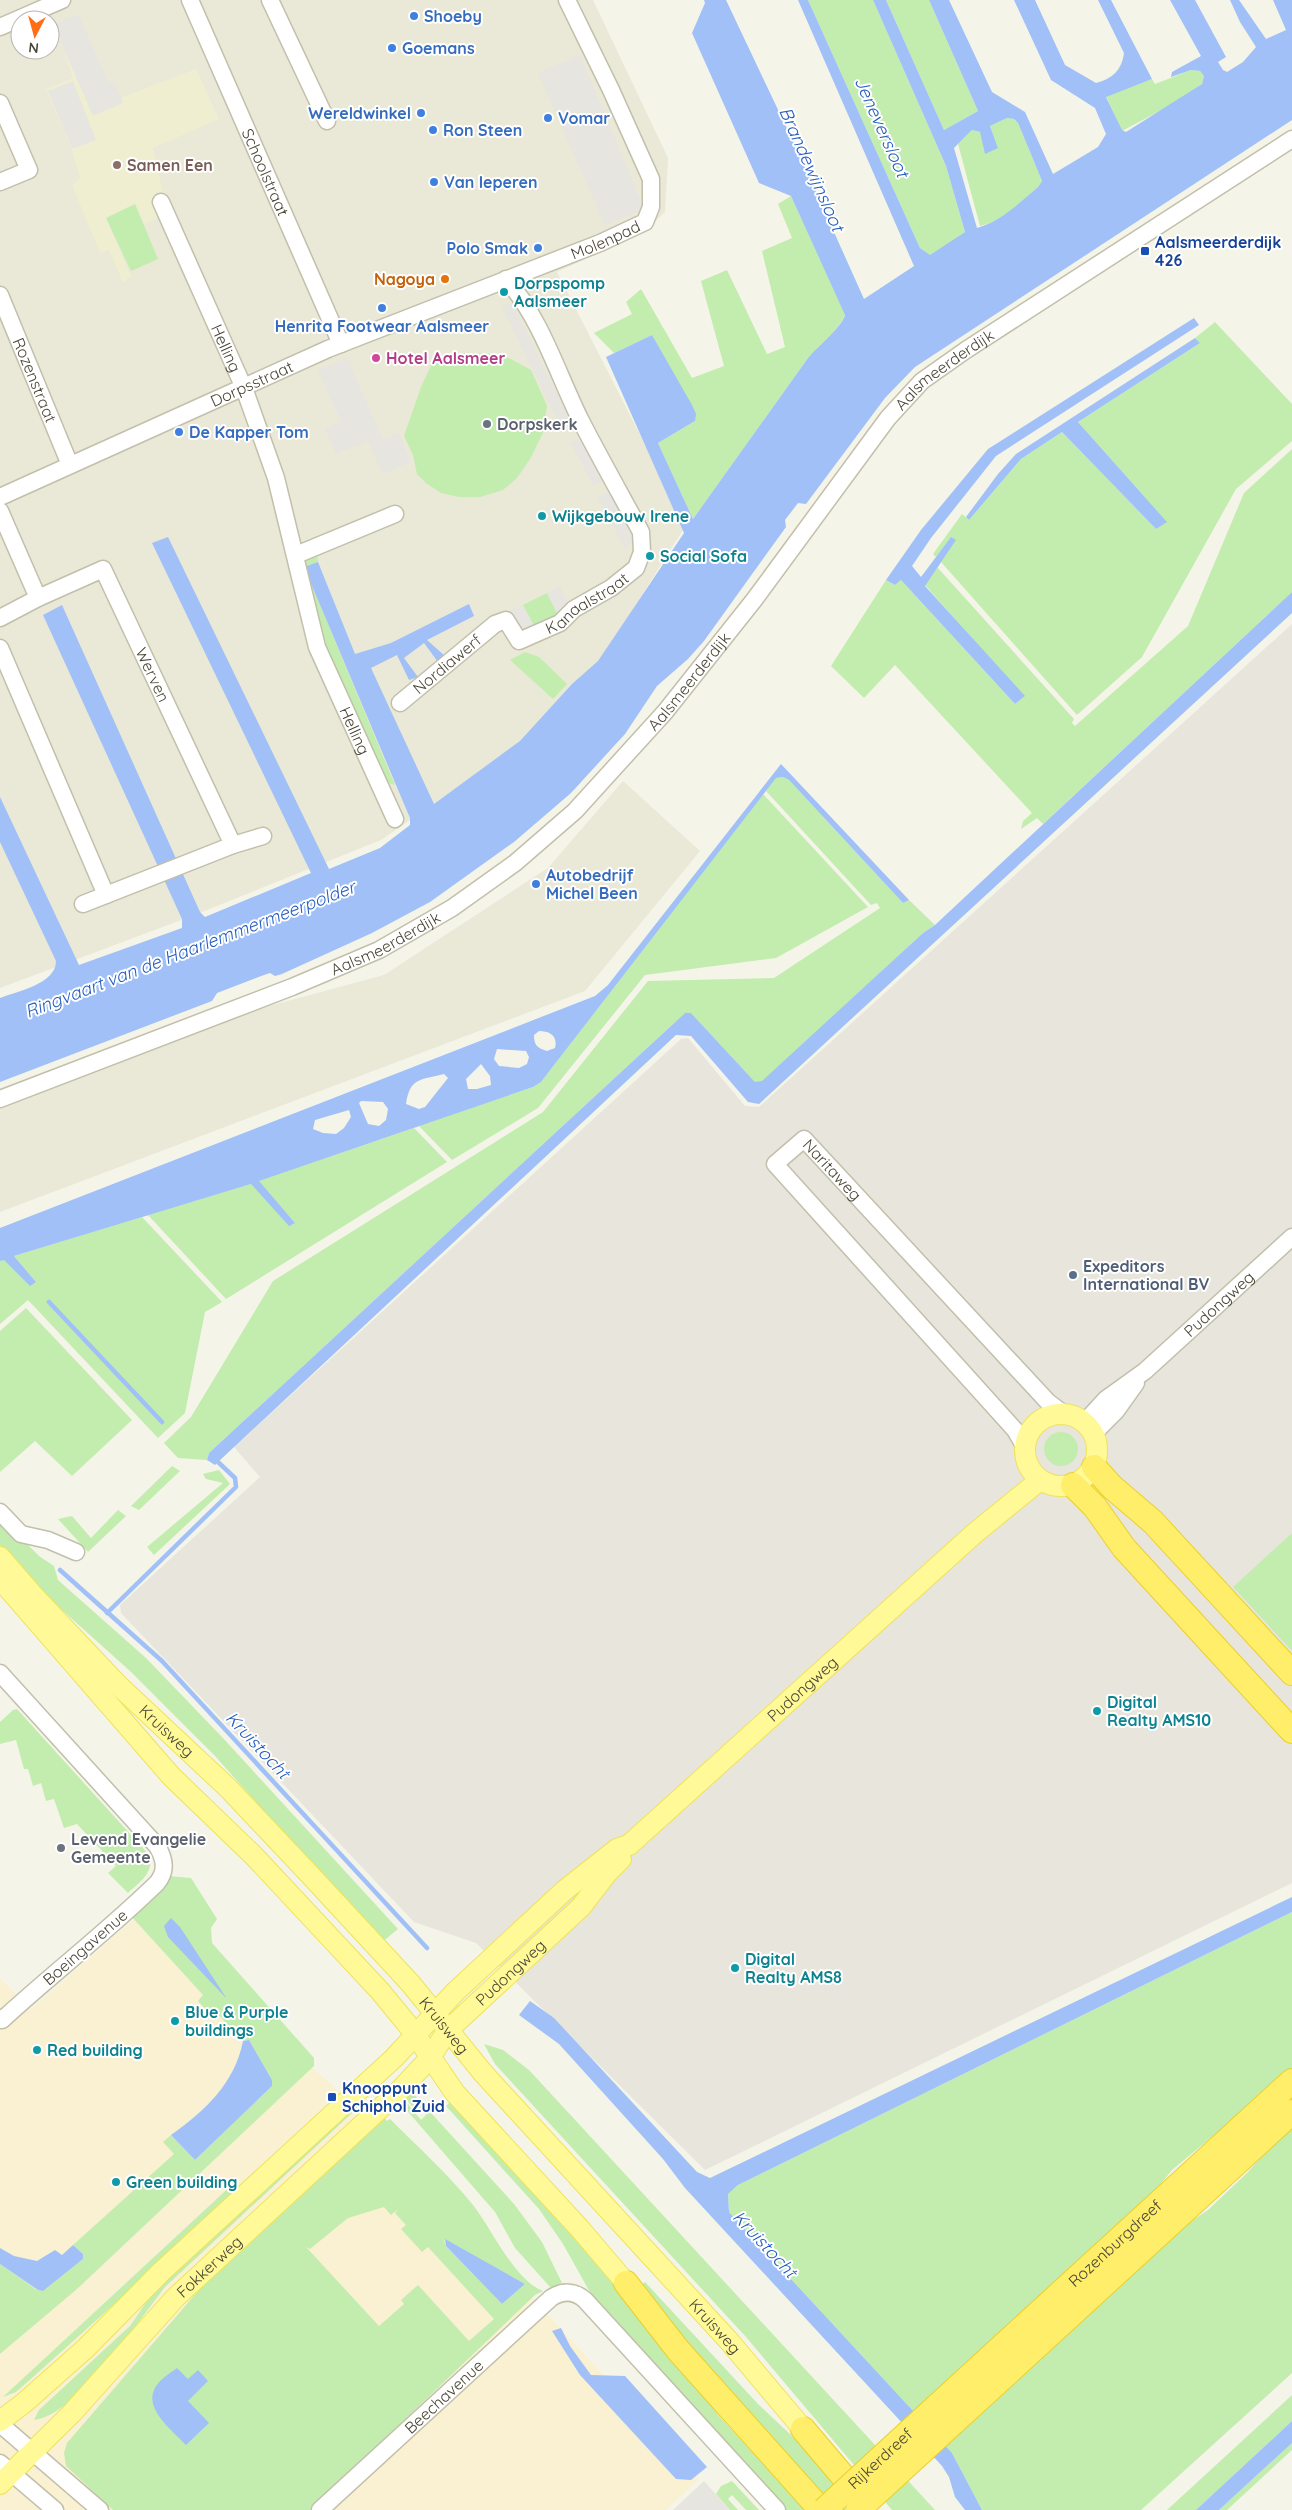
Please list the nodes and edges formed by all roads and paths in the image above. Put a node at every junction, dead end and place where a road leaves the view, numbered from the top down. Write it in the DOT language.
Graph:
graph roads {
  1 [pos="62,0"];
  2 [pos="190,0"];
  3 [pos="270,0"];
  4 [pos="566,0"];
  5 [pos="0,26"];
  6 [pos="0,103"];
  7 [pos="327,121"];
  8 [pos="1292,139"];
  9 [pos="0,182"];
  10 [pos="161,202"];
  11 [pos="506,280"];
  12 [pos="0,297"];
  13 [pos="341,344"];
  14 [pos="244,388"];
  15 [pos="70,465"];
  16 [pos="0,497"];
  17 [pos="0,511"];
  18 [pos="395,514"];
  19 [pos="296,555"];
  20 [pos="38,598"];
  21 [pos="0,618"];
  22 [pos="495,624"];
  23 [pos="0,648"];
  24 [pos="400,703"];
  25 [pos="395,819"];
  26 [pos="263,836"];
  27 [pos="233,845"];
  28 [pos="106,895"];
  29 [pos="82,904"];
  30 [pos="0,1099"];
  31 [pos="1292,1237"];
  32 [pos="1064,1414"];
  33 [pos="1089,1428"];
  34 [pos="1025,1447"];
  35 [pos="1094,1467"];
  36 [pos="1035,1474"];
  37 [pos="1073,1485"];
  38 [pos="0,1512"];
  39 [pos="76,1552"];
  40 [pos="0,1557"];
  41 [pos="0,1580"];
  42 [pos="0,1673"];
  43 [pos="1292,1673"];
  44 [pos="1292,1731"];
  45 [pos="629,1844"];
  46 [pos="435,2014"];
  47 [pos="1,2020"];
  48 [pos="447,2030"];
  49 [pos="416,2036"];
  50 [pos="430,2058"];
  51 [pos="1292,2081"];
  52 [pos="1292,2112"];
  53 [pos="626,2283"];
  54 [pos="945,2414"];
  55 [pos="0,2422"];
  56 [pos="803,2429"];
  57 [pos="32,2453"];
  58 [pos="4,2473"];
  59 [pos="55,2510"];
  60 [pos="100,2510"];
  61 [pos="320,2510"];
  62 [pos="778,2510"];
  63 [pos="823,2510"];
  64 [pos="858,2510"];
  65 [pos="872,2510"];
  1 -- 5 [label="street"];
  2 -- 13 [label="street, Schoolstraat"];
  3 -- 7 [label="street"];
  4 -- 11 [label="street, Molenpad"];
  6 -- 9 [label="street"];
  8 -- 30 [label="street, Aalsmeerderdijk"];
  10 -- 14 [label="street, Helling"];
  11 -- 13 [label="street, Dorpsstraat"];
  11 -- 22 [label="street, Kanaalstraat"];
  12 -- 15 [label="street, Rozenstraat"];
  13 -- 14 [label="street, Dorpsstraat"];
  14 -- 15 [label="street, Dorpsstraat"];
  14 -- 19 [label="street, Helling"];
  15 -- 16 [label="street, Dorpsstraat"];
  17 -- 20 [label="street"];
  18 -- 19 [label="street"];
  19 -- 25 [label="street, Helling"];
  20 -- 21 [label="street, Werven"];
  20 -- 27 [label="street, Werven"];
  22 -- 24 [label="street, Nordiawerf"];
  23 -- 28 [label="street"];
  26 -- 27 [label="street"];
  27 -- 28 [label="street"];
  28 -- 29 [label="street"];
  31 -- 33 [label="street, Pudongweg"];
  32 -- 33 [label="main road"];
  32 -- 34 [label="main road"];
  32 -- 34 [label="street, Naritaweg"];
  33 -- 35 [label="main road"];
  34 -- 36 [label="main road"];
  35 -- 37 [label="main road"];
  35 -- 43 [label="highway"];
  36 -- 37 [label="main road"];
  36 -- 45 [label="main road, Pudongweg"];
  37 -- 44 [label="highway"];
  38 -- 39 [label="street"];
  40 -- 46 [label="main road, Kruisweg"];
  41 -- 49 [label="main road, Kruisweg"];
  42 -- 47 [label="street, Boeingavenue"];
  45 -- 46 [label="main road, Pudongweg"];
  45 -- 48 [label="main road, Pudongweg"];
  46 -- 48 [label="main road, Kruisweg"];
  46 -- 49 [label="main road, Pudongweg"];
  48 -- 50 [label="main road, Pudongweg"];
  48 -- 56 [label="main road, Kruisweg"];
  49 -- 50 [label="main road, Kruisweg"];
  49 -- 55 [label="main road, Fokkerweg"];
  50 -- 53 [label="main road, Kruisweg"];
  50 -- 57 [label="main road, Fokkerweg"];
  51 -- 54 [label="highway, Rozenburgdreef"];
  52 -- 54 [label="highway, Rozenburgdreef"];
  53 -- 63 [label="highway, Kruisweg"];
  54 -- 63 [label="highway, Rijkerdreef, bridge"];
  54 -- 64 [label="highway, Rijkerdreef, bridge"];
  55 -- 57 [label="street"];
  56 -- 65 [label="highway, Kruisweg"];
  57 -- 58 [label="main road, Fokkerweg"];
  57 -- 60 [label="street"];
  58 -- 59 [label="street"];
  61 -- 62 [label="street, Beechavenue"];
}
